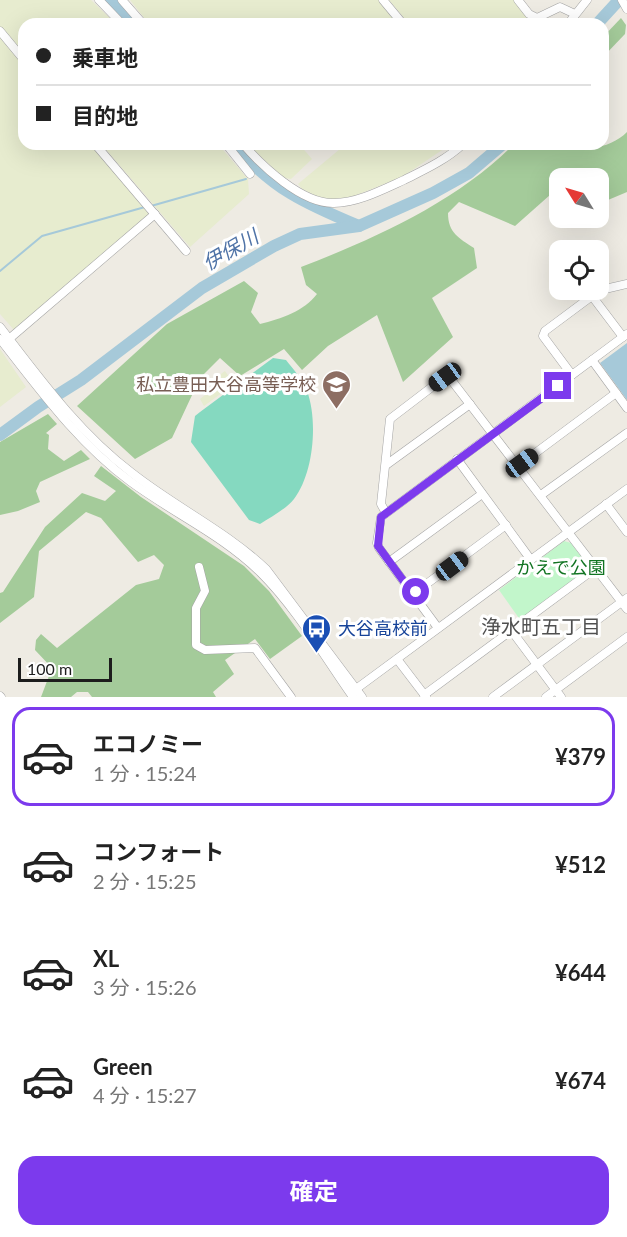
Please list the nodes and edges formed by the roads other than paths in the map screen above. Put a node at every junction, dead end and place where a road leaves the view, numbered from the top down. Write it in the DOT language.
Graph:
graph roads {
  1 [pos="99,0"];
  2 [pos="122,0"];
  3 [pos="382,0"];
  4 [pos="518,0"];
  5 [pos="587,0"];
  6 [pos="622,0"];
  7 [pos="627,9"];
  8 [pos="576,14"];
  9 [pos="116,18"];
  10 [pos="138,18"];
  11 [pos="398,18"];
  12 [pos="573,18"];
  13 [pos="0,31"];
  14 [pos="18,53"];
  15 [pos="100,150"];
  16 [pos="231,150"];
  17 [pos="249,150"];
  18 [pos="454,150"];
  19 [pos="250,174"];
  20 [pos="154,214"];
  21 [pos="186,251"];
  22 [pos="627,284"];
  23 [pos="609,288"];
  24 [pos="587,300"];
  25 [pos="595,300"];
  26 [pos="0,327"];
  27 [pos="625,336"];
  28 [pos="0,339"];
  29 [pos="9,339"];
  30 [pos="592,360"];
  31 [pos="572,375"];
  32 [pos="40,384"];
  33 [pos="616,393"];
  34 [pos="470,404"];
  35 [pos="627,408"];
  36 [pos="627,432"];
  37 [pos="493,434"];
  38 [pos="458,459"];
  39 [pos="386,465"];
  40 [pos="519,465"];
  41 [pos="627,489"];
  42 [pos="482,494"];
  43 [pos="541,495"];
  44 [pos="606,504"];
  45 [pos="386,513"];
  46 [pos="506,525"];
  47 [pos="570,531"];
  48 [pos="627,532"];
  49 [pos="531,560"];
  50 [pos="389,562"];
  51 [pos="199,567"];
  52 [pos="597,567"];
  53 [pos="413,594"];
  54 [pos="624,600"];
  55 [pos="627,609"];
  56 [pos="438,628"];
  57 [pos="511,630"];
  58 [pos="627,637"];
  59 [pos="397,659"];
  60 [pos="537,664"];
  61 [pos="351,694"];
  62 [pos="559,694"];
  63 [pos="425,696"];
  64 [pos="291,697"];
  65 [pos="362,697"];
  66 [pos="493,697"];
  67 [pos="546,697"];
  1 -- 9 [label="street"];
  2 -- 10 [label="street"];
  3 -- 11 [label="street"];
  4 -- 8 [label="street"];
  5 -- 8 [label="street"];
  6 -- 7 [label="street"];
  8 -- 12 [label="street"];
  13 -- 14 [label="street"];
  15 -- 20 [label="street"];
  16 -- 19 [label="street"];
  17 -- 18 [label="street"];
  20 -- 21 [label="street"];
  20 -- 29 [label="street"];
  22 -- 23 [label="street"];
  24 -- 31 [label="street"];
  25 -- 27 [label="street"];
  26 -- 29 [label="street"];
  27 -- 30 [label="street"];
  28 -- 32 [label="street"];
  29 -- 32 [label="street"];
  30 -- 31 [label="street"];
  30 -- 33 [label="street"];
  31 -- 37 [label="street"];
  32 -- 61 [label="street"];
  33 -- 35 [label="street"];
  33 -- 40 [label="street"];
  34 -- 37 [label="street"];
  34 -- 39 [label="street"];
  34 -- 39 [label="street"];
  36 -- 43 [label="street"];
  37 -- 38 [label="street"];
  37 -- 40 [label="street"];
  38 -- 42 [label="street"];
  38 -- 45 [label="street"];
  39 -- 45 [label="street"];
  40 -- 43 [label="street"];
  41 -- 44 [label="street"];
  42 -- 46 [label="street"];
  42 -- 50 [label="street"];
  43 -- 47 [label="street"];
  44 -- 47 [label="street"];
  44 -- 48 [label="street"];
  45 -- 50 [label="street"];
  46 -- 49 [label="street"];
  46 -- 53 [label="street"];
  47 -- 49 [label="street"];
  47 -- 52 [label="street"];
  49 -- 56 [label="street"];
  50 -- 53 [label="street"];
  51 -- 64 [label="street"];
  52 -- 54 [label="street"];
  52 -- 57 [label="street"];
  53 -- 56 [label="street"];
  54 -- 55 [label="street"];
  54 -- 60 [label="street"];
  56 -- 59 [label="street"];
  57 -- 60 [label="street"];
  57 -- 63 [label="street"];
  58 -- 62 [label="street"];
  59 -- 61 [label="street"];
  59 -- 63 [label="street"];
  60 -- 62 [label="street"];
  60 -- 66 [label="street"];
  61 -- 65 [label="street"];
  62 -- 67 [label="street"];
}
